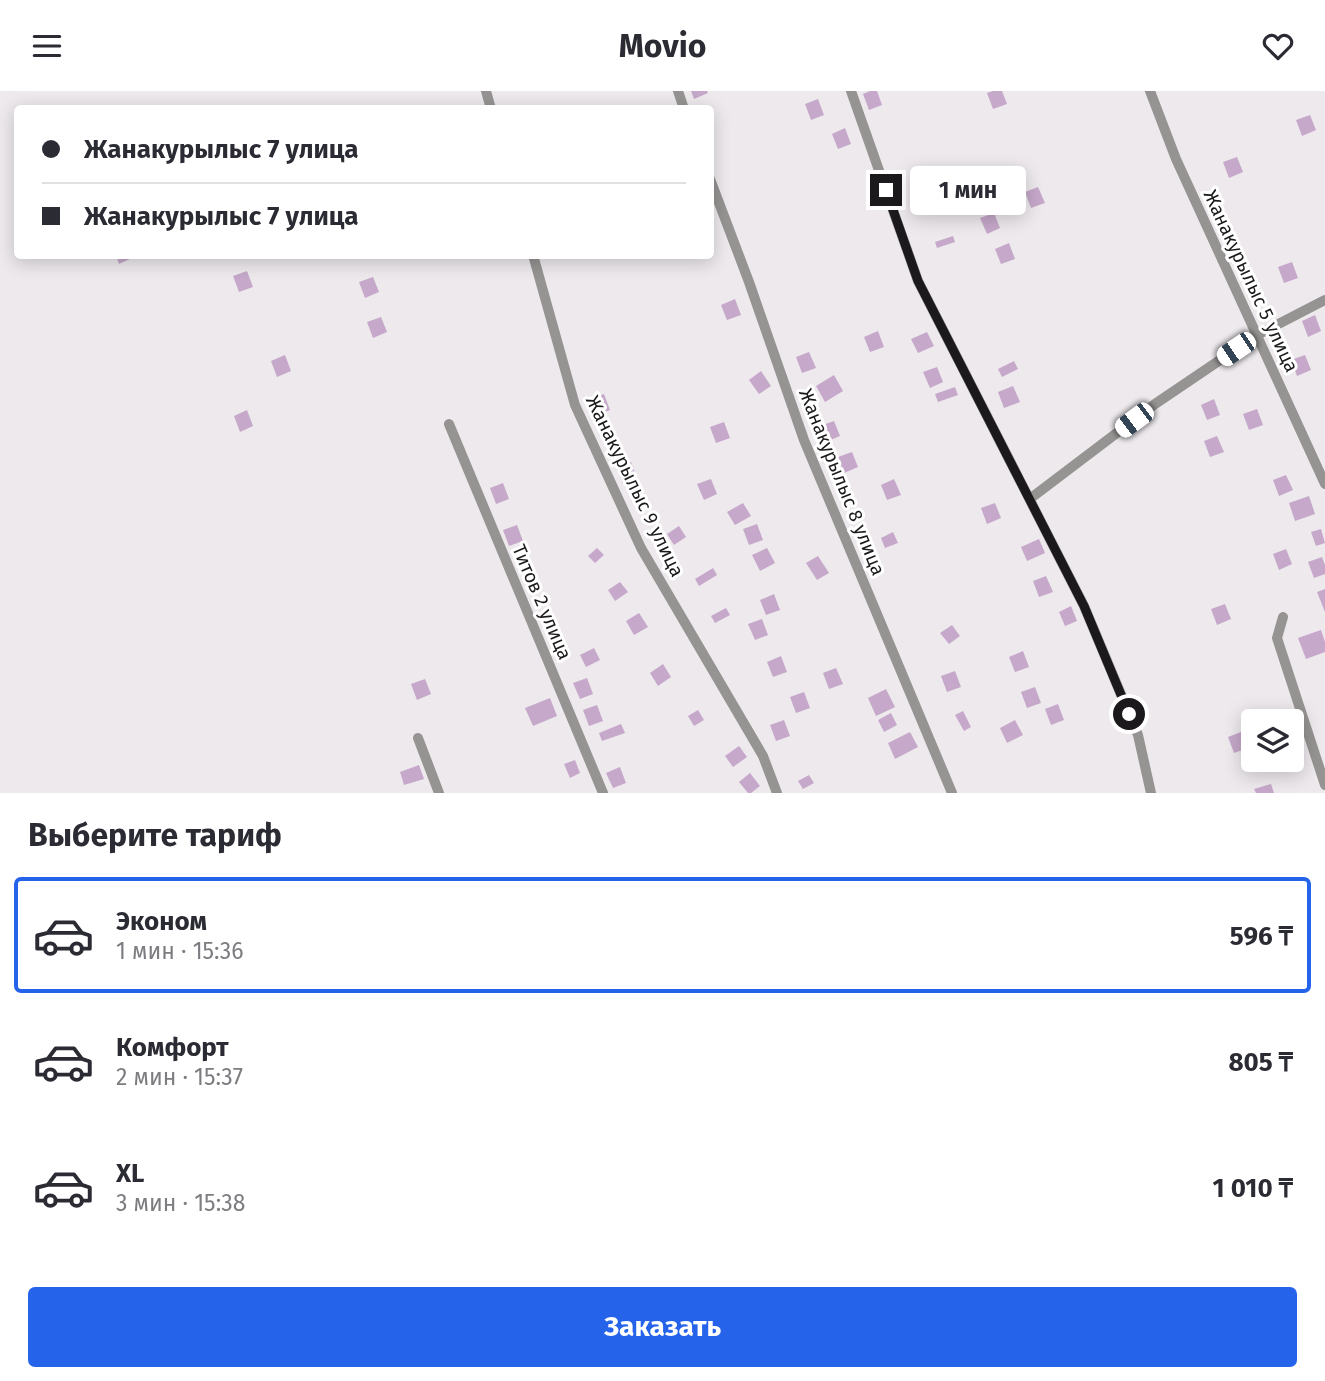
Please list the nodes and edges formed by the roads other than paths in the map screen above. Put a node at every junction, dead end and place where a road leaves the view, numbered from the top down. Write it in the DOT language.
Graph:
graph roads {
  1 [pos="851,91"];
  2 [pos="1150,91"];
  3 [pos="714,190"];
  4 [pos="534,259"];
  5 [pos="1325,300"];
  6 [pos="1257,335"];
  7 [pos="449,424"];
  8 [pos="1325,484"];
  9 [pos="1031,498"];
  10 [pos="1283,617"];
  11 [pos="418,739"];
  12 [pos="1325,785"];
  13 [pos="439,793"];
  14 [pos="603,793"];
  15 [pos="777,793"];
  16 [pos="952,793"];
  17 [pos="1151,793"];
  1 -- 9 [label="street"];
  2 -- 6 [label="street, Жанакурылыс 5 улица"];
  3 -- 16 [label="street, Жанакурылыс 8 улица"];
  4 -- 15 [label="street, Жанакурылыс 9 улица"];
  5 -- 6 [label="street"];
  6 -- 8 [label="street, Жанакурылыс 5 улица"];
  6 -- 9 [label="street"];
  7 -- 14 [label="street, Титов 2 улица"];
  9 -- 17 [label="street"];
  10 -- 12 [label="street"];
  11 -- 13 [label="street"];
}
